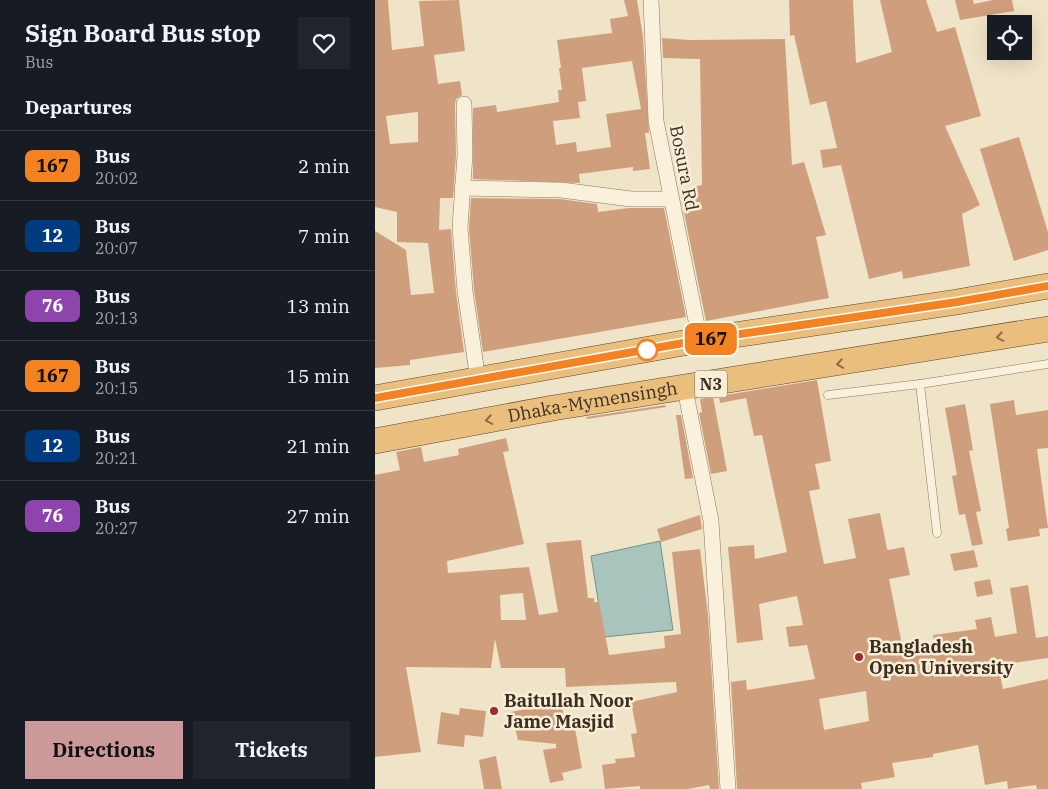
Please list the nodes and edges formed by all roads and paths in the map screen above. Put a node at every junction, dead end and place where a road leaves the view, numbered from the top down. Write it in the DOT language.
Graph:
graph roads {
  1 [pos="651,0"];
  2 [pos="464,104"];
  3 [pos="462,188"];
  4 [pos="671,199"];
  5 [pos="1048,286"];
  6 [pos="1048,329"];
  7 [pos="700,340"];
  8 [pos="1048,364"];
  9 [pos="478,380"];
  10 [pos="920,384"];
  11 [pos="685,389"];
  12 [pos="828,396"];
  13 [pos="375,398"];
  14 [pos="375,441"];
  15 [pos="937,533"];
  16 [pos="728,789"];
  1 -- 4 [label="street, Bosura Rd"];
  2 -- 3 [label="street"];
  3 -- 4 [label="street"];
  3 -- 9 [label="street"];
  4 -- 7 [label="street, Bosura Rd"];
  5 -- 7 [label="highway"];
  6 -- 11 [label="highway, Dhaka-Mymensingh / N3, one-way"];
  7 -- 9 [label="highway"];
  8 -- 10 [label="lane"];
  9 -- 13 [label="highway"];
  10 -- 12 [label="lane"];
  10 -- 15 [label="lane"];
  11 -- 14 [label="highway, Dhaka-Mymensingh / N3, one-way"];
  11 -- 16 [label="street"];
}
